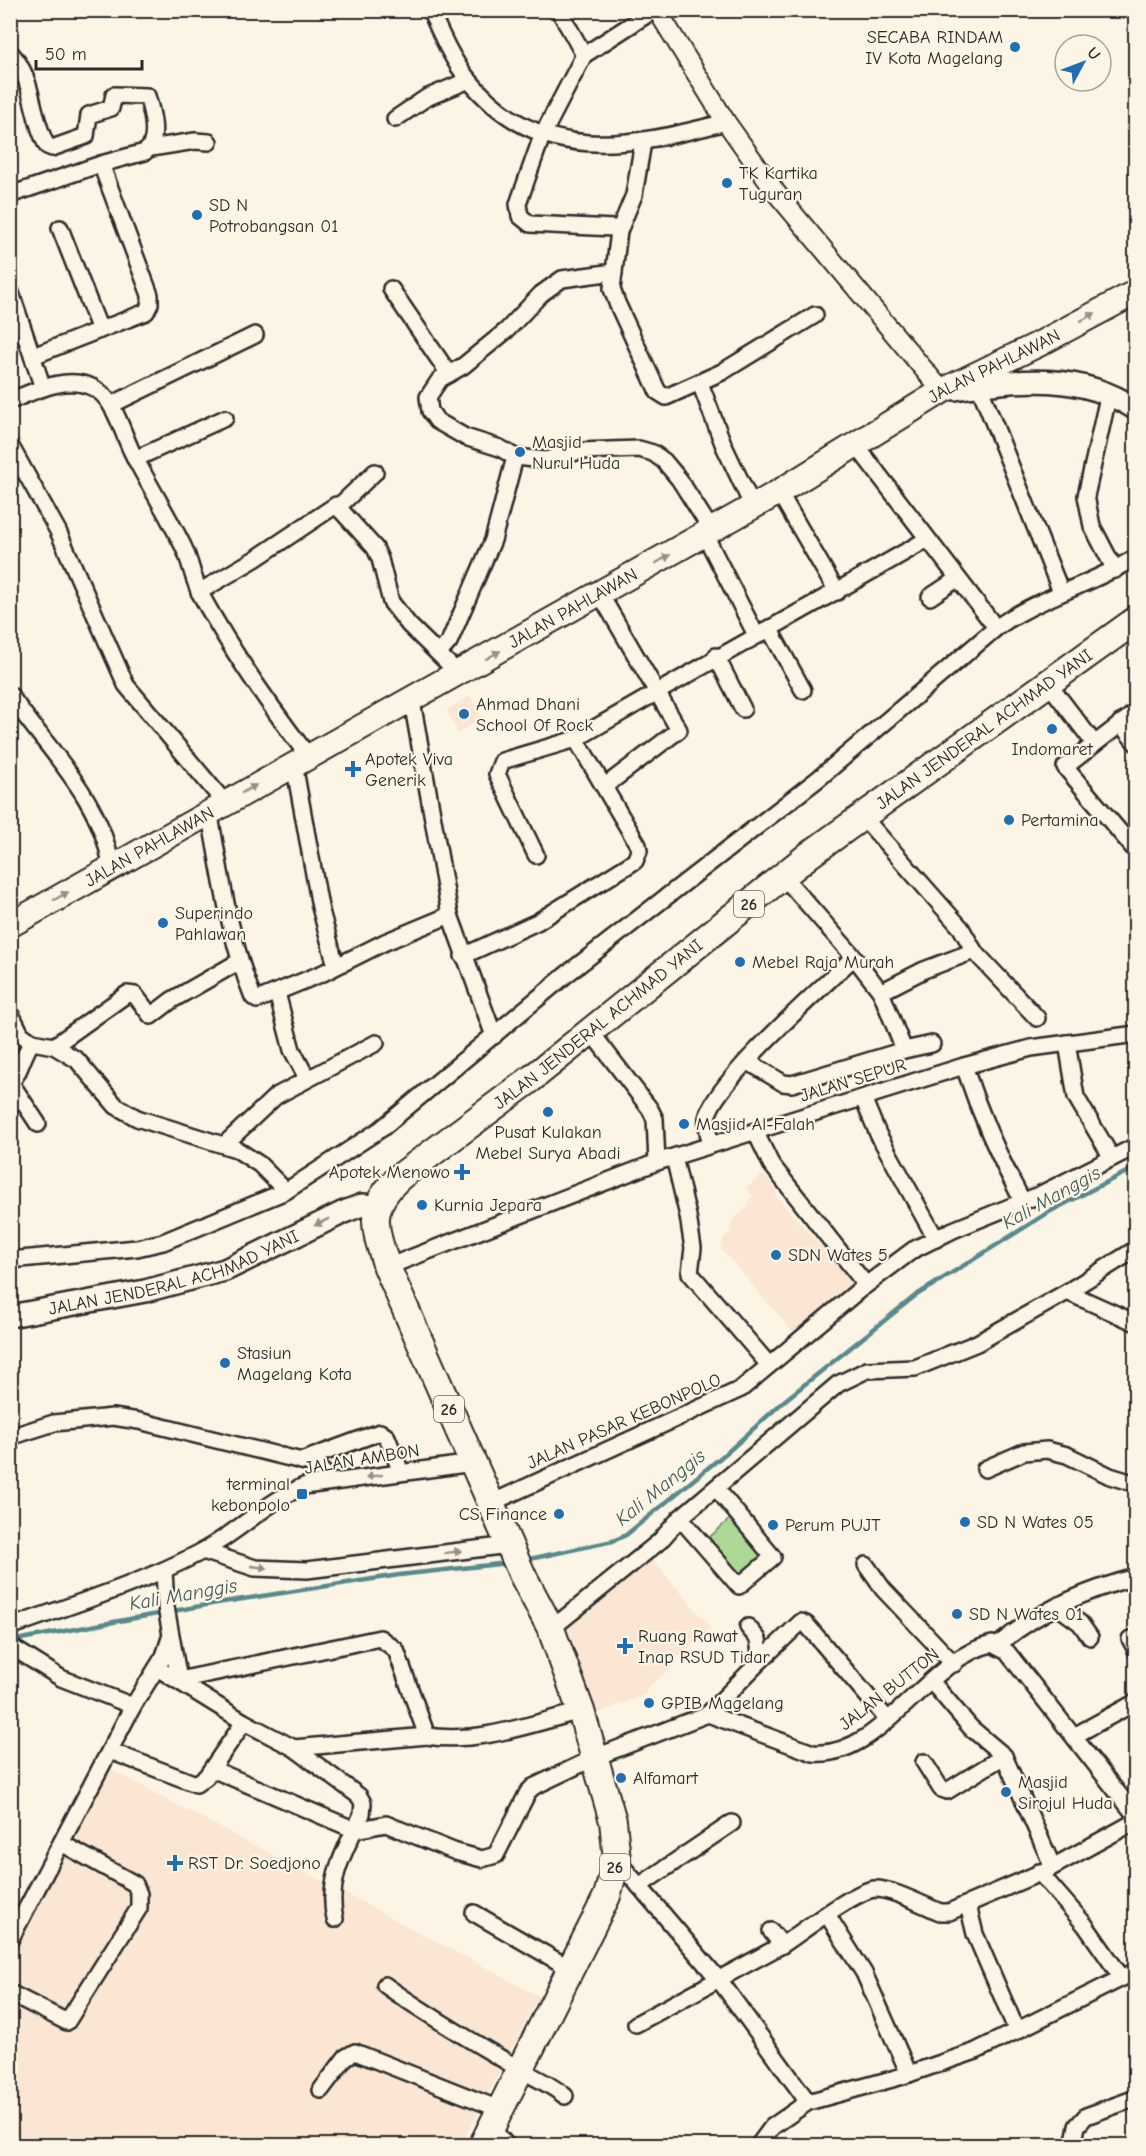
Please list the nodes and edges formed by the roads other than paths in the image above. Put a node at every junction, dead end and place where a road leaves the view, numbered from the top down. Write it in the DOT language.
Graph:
graph roads {
  1 [pos="430,10"];
  2 [pos="559,10"];
  3 [pos="655,10"];
  4 [pos="10,51"];
  5 [pos="584,56"];
  6 [pos="468,80"];
  7 [pos="395,119"];
  8 [pos="726,122"];
  9 [pos="542,136"];
  10 [pos="209,142"];
  11 [pos="643,142"];
  12 [pos="151,148"];
  13 [pos="101,164"];
  14 [pos="10,195"];
  15 [pos="60,228"];
  16 [pos="619,231"];
  17 [pos="614,272"];
  18 [pos="391,289"];
  19 [pos="10,290"];
  20 [pos="1136,292"];
  21 [pos="815,315"];
  22 [pos="100,330"];
  23 [pos="255,335"];
  24 [pos="1041,343"];
  25 [pos="33,356"];
  26 [pos="449,374"];
  27 [pos="1046,379"];
  28 [pos="700,382"];
  29 [pos="979,386"];
  30 [pos="43,388"];
  31 [pos="942,391"];
  32 [pos="1108,397"];
  33 [pos="10,401"];
  34 [pos="111,405"];
  35 [pos="1136,409"];
  36 [pos="225,418"];
  37 [pos="10,445"];
  38 [pos="856,445"];
  39 [pos="515,457"];
  40 [pos="135,459"];
  41 [pos="375,472"];
  42 [pos="779,492"];
  43 [pos="753,507"];
  44 [pos="337,508"];
  45 [pos="708,533"];
  46 [pos="926,540"];
  47 [pos="1136,557"];
  48 [pos="1115,570"];
  49 [pos="957,579"];
  50 [pos="199,592"];
  51 [pos="837,592"];
  52 [pos="1061,592"];
  53 [pos="600,594"];
  54 [pos="930,597"];
  55 [pos="990,620"];
  56 [pos="1136,620"];
  57 [pos="762,631"];
  58 [pos="439,653"];
  59 [pos="716,656"];
  60 [pos="459,674"];
  61 [pos="1048,684"];
  62 [pos="804,690"];
  63 [pos="656,692"];
  64 [pos="10,695"];
  65 [pos="412,701"];
  66 [pos="743,709"];
  67 [pos="1136,712"];
  68 [pos="1120,723"];
  69 [pos="576,739"];
  70 [pos="1094,743"];
  71 [pos="1136,743"];
  72 [pos="301,761"];
  73 [pos="604,786"];
  74 [pos="217,807"];
  75 [pos="863,817"];
  76 [pos="1136,851"];
  77 [pos="536,855"];
  78 [pos="111,867"];
  79 [pos="783,876"];
  80 [pos="450,915"];
  81 [pos="10,925"];
  82 [pos="974,951"];
  83 [pos="463,956"];
  84 [pos="854,957"];
  85 [pos="240,961"];
  86 [pos="336,966"];
  87 [pos="881,992"];
  88 [pos="278,993"];
  89 [pos="10,1012"];
  90 [pos="1037,1018"];
  91 [pos="591,1032"];
  92 [pos="1136,1034"];
  93 [pos="494,1036"];
  94 [pos="33,1042"];
  95 [pos="376,1043"];
  96 [pos="1067,1043"];
  97 [pos="932,1044"];
  98 [pos="54,1046"];
  99 [pos="904,1050"];
  100 [pos="747,1061"];
  101 [pos="964,1066"];
  102 [pos="307,1078"];
  103 [pos="11,1083"];
  104 [pos="863,1098"];
  105 [pos="38,1124"];
  106 [pos="755,1131"];
  107 [pos="225,1144"];
  108 [pos="711,1145"];
  109 [pos="1136,1146"];
  110 [pos="674,1157"];
  111 [pos="1112,1158"];
  112 [pos="657,1162"];
  113 [pos="286,1191"];
  114 [pos="1023,1202"];
  115 [pos="377,1206"];
  116 [pos="936,1239"];
  117 [pos="1136,1249"];
  118 [pos="10,1260"];
  119 [pos="387,1267"];
  120 [pos="866,1285"];
  121 [pos="1068,1293"];
  122 [pos="10,1316"];
  123 [pos="1136,1323"];
  124 [pos="769,1365"];
  125 [pos="10,1437"];
  126 [pos="301,1461"];
  127 [pos="473,1463"];
  128 [pos="985,1469"];
  129 [pos="401,1472"];
  130 [pos="328,1482"];
  131 [pos="1136,1484"];
  132 [pos="716,1488"];
  133 [pos="491,1503"];
  134 [pos="680,1518"];
  135 [pos="511,1547"];
  136 [pos="203,1551"];
  137 [pos="866,1565"];
  138 [pos="164,1571"];
  139 [pos="1136,1577"];
  140 [pos="1058,1607"];
  141 [pos="10,1627"];
  142 [pos="748,1627"];
  143 [pos="551,1629"];
  144 [pos="171,1635"];
  145 [pos="1090,1637"];
  146 [pos="998,1645"];
  147 [pos="13,1655"];
  148 [pos="761,1660"];
  149 [pos="954,1664"];
  150 [pos="157,1668"];
  151 [pos="179,1680"];
  152 [pos="931,1682"];
  153 [pos="1136,1702"];
  154 [pos="133,1706"];
  155 [pos="581,1712"];
  156 [pos="708,1714"];
  157 [pos="887,1719"];
  158 [pos="244,1722"];
  159 [pos="427,1736"];
  160 [pos="1074,1736"];
  161 [pos="294,1748"];
  162 [pos="110,1751"];
  163 [pos="1004,1756"];
  164 [pos="596,1757"];
  165 [pos="924,1762"];
  166 [pos="212,1769"];
  167 [pos="1136,1816"];
  168 [pos="1136,1821"];
  169 [pos="732,1823"];
  170 [pos="355,1830"];
  171 [pos="63,1844"];
  172 [pos="617,1860"];
  173 [pos="1044,1871"];
  174 [pos="639,1886"];
  175 [pos="968,1905"];
  176 [pos="474,1913"];
  177 [pos="828,1916"];
  178 [pos="335,1919"];
  179 [pos="771,1931"];
  180 [pos="10,1940"];
  181 [pos="782,1945"];
  182 [pos="571,1969"];
  183 [pos="1129,1975"];
  184 [pos="720,1981"];
  185 [pos="385,1985"];
  186 [pos="10,1993"];
  187 [pos="636,2024"];
  188 [pos="1017,2031"];
  189 [pos="519,2069"];
  190 [pos="909,2074"];
  191 [pos="321,2090"];
  192 [pos="565,2096"];
  193 [pos="1136,2098"];
  194 [pos="808,2102"];
  195 [pos="495,2132"];
  196 [pos="758,2145"];
  197 [pos="1073,2145"];
  1 -- 6 [label="street"];
  2 -- 5 [label="street"];
  3 -- 5 [label="street"];
  3 -- 8 [label="street"];
  4 -- 12 [label="street"];
  5 -- 9 [label="street"];
  6 -- 7 [label="street"];
  6 -- 9 [label="street"];
  8 -- 11 [label="street"];
  8 -- 31 [label="street"];
  9 -- 11 [label="street"];
  9 -- 16 [label="street"];
  10 -- 12 [label="street"];
  11 -- 16 [label="street"];
  12 -- 13 [label="street"];
  13 -- 14 [label="street"];
  13 -- 22 [label="street"];
  15 -- 22 [label="street"];
  16 -- 17 [label="street"];
  17 -- 26 [label="street"];
  17 -- 28 [label="street"];
  18 -- 26 [label="street"];
  19 -- 25 [label="street"];
  24 -- 20 [label="main road, JALAN PAHLAWAN, one-way"];
  21 -- 28 [label="street"];
  22 -- 25 [label="street"];
  23 -- 34 [label="street"];
  24 -- 27 [label="main road"];
  24 -- 31 [label="main road, JALAN PAHLAWAN"];
  25 -- 30 [label="street"];
  26 -- 39 [label="street"];
  27 -- 29 [label="main road"];
  27 -- 32 [label="main road"];
  28 -- 43 [label="street"];
  29 -- 31 [label="main road"];
  29 -- 52 [label="street"];
  30 -- 33 [label="street"];
  30 -- 34 [label="street"];
  31 -- 38 [label="main road, JALAN PAHLAWAN"];
  32 -- 35 [label="main road"];
  32 -- 48 [label="street"];
  34 -- 40 [label="street"];
  36 -- 40 [label="street"];
  37 -- 74 [label="street"];
  38 -- 42 [label="main road, JALAN PAHLAWAN"];
  38 -- 46 [label="street"];
  39 -- 45 [label="street"];
  39 -- 58 [label="street"];
  40 -- 50 [label="street"];
  41 -- 44 [label="street"];
  42 -- 43 [label="main road, JALAN PAHLAWAN"];
  42 -- 51 [label="street"];
  43 -- 45 [label="main road, JALAN PAHLAWAN"];
  44 -- 50 [label="street"];
  44 -- 58 [label="street"];
  53 -- 45 [label="main road, JALAN PAHLAWAN, one-way"];
  45 -- 57 [label="street"];
  46 -- 49 [label="street"];
  46 -- 51 [label="street"];
  47 -- 48 [label="street"];
  48 -- 52 [label="street"];
  49 -- 54 [label="street"];
  49 -- 55 [label="street"];
  50 -- 72 [label="street"];
  51 -- 57 [label="street"];
  52 -- 93 [label="street"];
  60 -- 53 [label="main road, JALAN PAHLAWAN, one-way"];
  53 -- 63 [label="street"];
  56 -- 61 [label="highway, JALAN JENDERAL ACHMAD YANI / 26"];
  57 -- 59 [label="street"];
  57 -- 62 [label="street"];
  58 -- 60 [label="street"];
  59 -- 63 [label="street"];
  59 -- 66 [label="street"];
  60 -- 65 [label="main road, JALAN PAHLAWAN"];
  61 -- 70 [label="street"];
  61 -- 75 [label="highway, JALAN JENDERAL ACHMAD YANI / 26"];
  63 -- 69 [label="street"];
  63 -- 73 [label="street"];
  64 -- 78 [label="street"];
  65 -- 72 [label="main road, JALAN PAHLAWAN"];
  65 -- 80 [label="street"];
  67 -- 68 [label="street"];
  68 -- 70 [label="street"];
  68 -- 71 [label="street"];
  69 -- 73 [label="street"];
  69 -- 77 [label="street"];
  70 -- 76 [label="street"];
  74 -- 72 [label="main road, JALAN PAHLAWAN, one-way"];
  72 -- 86 [label="street"];
  73 -- 83 [label="street"];
  74 -- 78 [label="main road, JALAN PAHLAWAN"];
  74 -- 85 [label="street"];
  75 -- 79 [label="highway, JALAN JENDERAL ACHMAD YANI / 26"];
  75 -- 82 [label="street"];
  81 -- 78 [label="main road, JALAN PAHLAWAN, one-way"];
  79 -- 84 [label="street"];
  79 -- 91 [label="highway, JALAN JENDERAL ACHMAD YANI / 26"];
  80 -- 83 [label="street"];
  80 -- 86 [label="street"];
  82 -- 87 [label="street"];
  82 -- 90 [label="street"];
  83 -- 93 [label="street"];
  84 -- 87 [label="street"];
  84 -- 100 [label="street"];
  85 -- 88 [label="street"];
  85 -- 98 [label="street"];
  86 -- 88 [label="street"];
  87 -- 99 [label="street"];
  88 -- 102 [label="street"];
  89 -- 94 [label="street"];
  91 -- 112 [label="street"];
  91 -- 115 [label="highway, JALAN JENDERAL ACHMAD YANI / 26"];
  92 -- 96 [label="street, JALAN SEPUR"];
  93 -- 113 [label="street"];
  94 -- 98 [label="street"];
  94 -- 103 [label="street"];
  95 -- 102 [label="street"];
  96 -- 101 [label="street, JALAN SEPUR"];
  96 -- 111 [label="street"];
  97 -- 99 [label="street"];
  98 -- 107 [label="street"];
  99 -- 100 [label="street"];
  100 -- 108 [label="street"];
  101 -- 104 [label="street, JALAN SEPUR"];
  101 -- 114 [label="street"];
  102 -- 107 [label="street"];
  103 -- 105 [label="street"];
  104 -- 106 [label="street, JALAN SEPUR"];
  104 -- 116 [label="street"];
  106 -- 108 [label="street, JALAN SEPUR"];
  106 -- 120 [label="street"];
  107 -- 113 [label="street"];
  108 -- 110 [label="street, JALAN SEPUR"];
  109 -- 111 [label="street, JALAN PASAR KEBONPOLO"];
  110 -- 112 [label="street, JALAN SEPUR"];
  110 -- 124 [label="street"];
  111 -- 114 [label="street, JALAN PASAR KEBONPOLO"];
  112 -- 119 [label="street, JALAN SEPUR"];
  113 -- 118 [label="street"];
  114 -- 116 [label="street, JALAN PASAR KEBONPOLO"];
  115 -- 119 [label="highway, 26"];
  115 -- 122 [label="main road, JALAN JENDERAL ACHMAD YANI, one-way"];
  116 -- 120 [label="street, JALAN PASAR KEBONPOLO"];
  117 -- 121 [label="street"];
  119 -- 127 [label="highway, 26"];
  120 -- 124 [label="street, JALAN PASAR KEBONPOLO"];
  121 -- 123 [label="street"];
  121 -- 132 [label="street"];
  124 -- 133 [label="street, JALAN PASAR KEBONPOLO"];
  125 -- 126 [label="street"];
  126 -- 129 [label="street"];
  126 -- 130 [label="street"];
  127 -- 129 [label="street, JALAN AMBON"];
  127 -- 133 [label="highway, 26"];
  128 -- 131 [label="street"];
  129 -- 130 [label="street, JALAN AMBON, one-way"];
  130 -- 136 [label="street, JALAN AMBON"];
  132 -- 134 [label="street"];
  132 -- 134 [label="street"];
  133 -- 135 [label="highway, 26"];
  134 -- 143 [label="street"];
  136 -- 135 [label="street, one-way"];
  135 -- 143 [label="highway, 26"];
  136 -- 138 [label="street, JALAN AMBON"];
  137 -- 149 [label="street"];
  138 -- 141 [label="street, JALAN AMBON"];
  138 -- 144 [label="street"];
  139 -- 140 [label="street, JALAN BUTTON"];
  140 -- 145 [label="street"];
  140 -- 146 [label="street, JALAN BUTTON"];
  142 -- 148 [label="street"];
  143 -- 155 [label="highway, 26"];
  144 -- 150 [label="street"];
  144 -- 151 [label="street"];
  146 -- 149 [label="street, JALAN BUTTON"];
  146 -- 160 [label="street"];
  147 -- 154 [label="street"];
  148 -- 156 [label="street"];
  148 -- 157 [label="street"];
  149 -- 152 [label="street, JALAN BUTTON"];
  150 -- 151 [label="street"];
  150 -- 154 [label="street"];
  151 -- 158 [label="street"];
  151 -- 159 [label="street"];
  152 -- 157 [label="street, JALAN BUTTON"];
  152 -- 163 [label="street"];
  153 -- 160 [label="street"];
  154 -- 162 [label="street"];
  155 -- 159 [label="street"];
  155 -- 164 [label="highway, 26"];
  156 -- 157 [label="street, JALAN BUTTON"];
  156 -- 164 [label="street"];
  158 -- 161 [label="street"];
  158 -- 166 [label="street"];
  159 -- 161 [label="street"];
  160 -- 167 [label="street"];
  161 -- 170 [label="street"];
  162 -- 166 [label="street"];
  162 -- 171 [label="street"];
  163 -- 165 [label="street"];
  163 -- 173 [label="street"];
  164 -- 170 [label="street"];
  164 -- 172 [label="highway, 26"];
  166 -- 170 [label="street"];
  168 -- 173 [label="street"];
  169 -- 174 [label="street"];
  170 -- 178 [label="street"];
  171 -- 180 [label="street"];
  171 -- 186 [label="street"];
  172 -- 174 [label="street"];
  172 -- 182 [label="highway, 26"];
  173 -- 175 [label="street"];
  173 -- 183 [label="street"];
  174 -- 184 [label="street"];
  175 -- 177 [label="street"];
  175 -- 188 [label="street"];
  176 -- 182 [label="street"];
  177 -- 181 [label="street"];
  177 -- 190 [label="street"];
  179 -- 181 [label="street"];
  181 -- 184 [label="street"];
  182 -- 189 [label="highway, 26"];
  183 -- 188 [label="street"];
  184 -- 187 [label="street"];
  184 -- 194 [label="street"];
  185 -- 189 [label="street"];
  188 -- 190 [label="street"];
  189 -- 192 [label="street"];
  189 -- 195 [label="highway, 26"];
  190 -- 194 [label="street"];
  191 -- 195 [label="street"];
  193 -- 197 [label="street"];
  194 -- 196 [label="street"];
}
